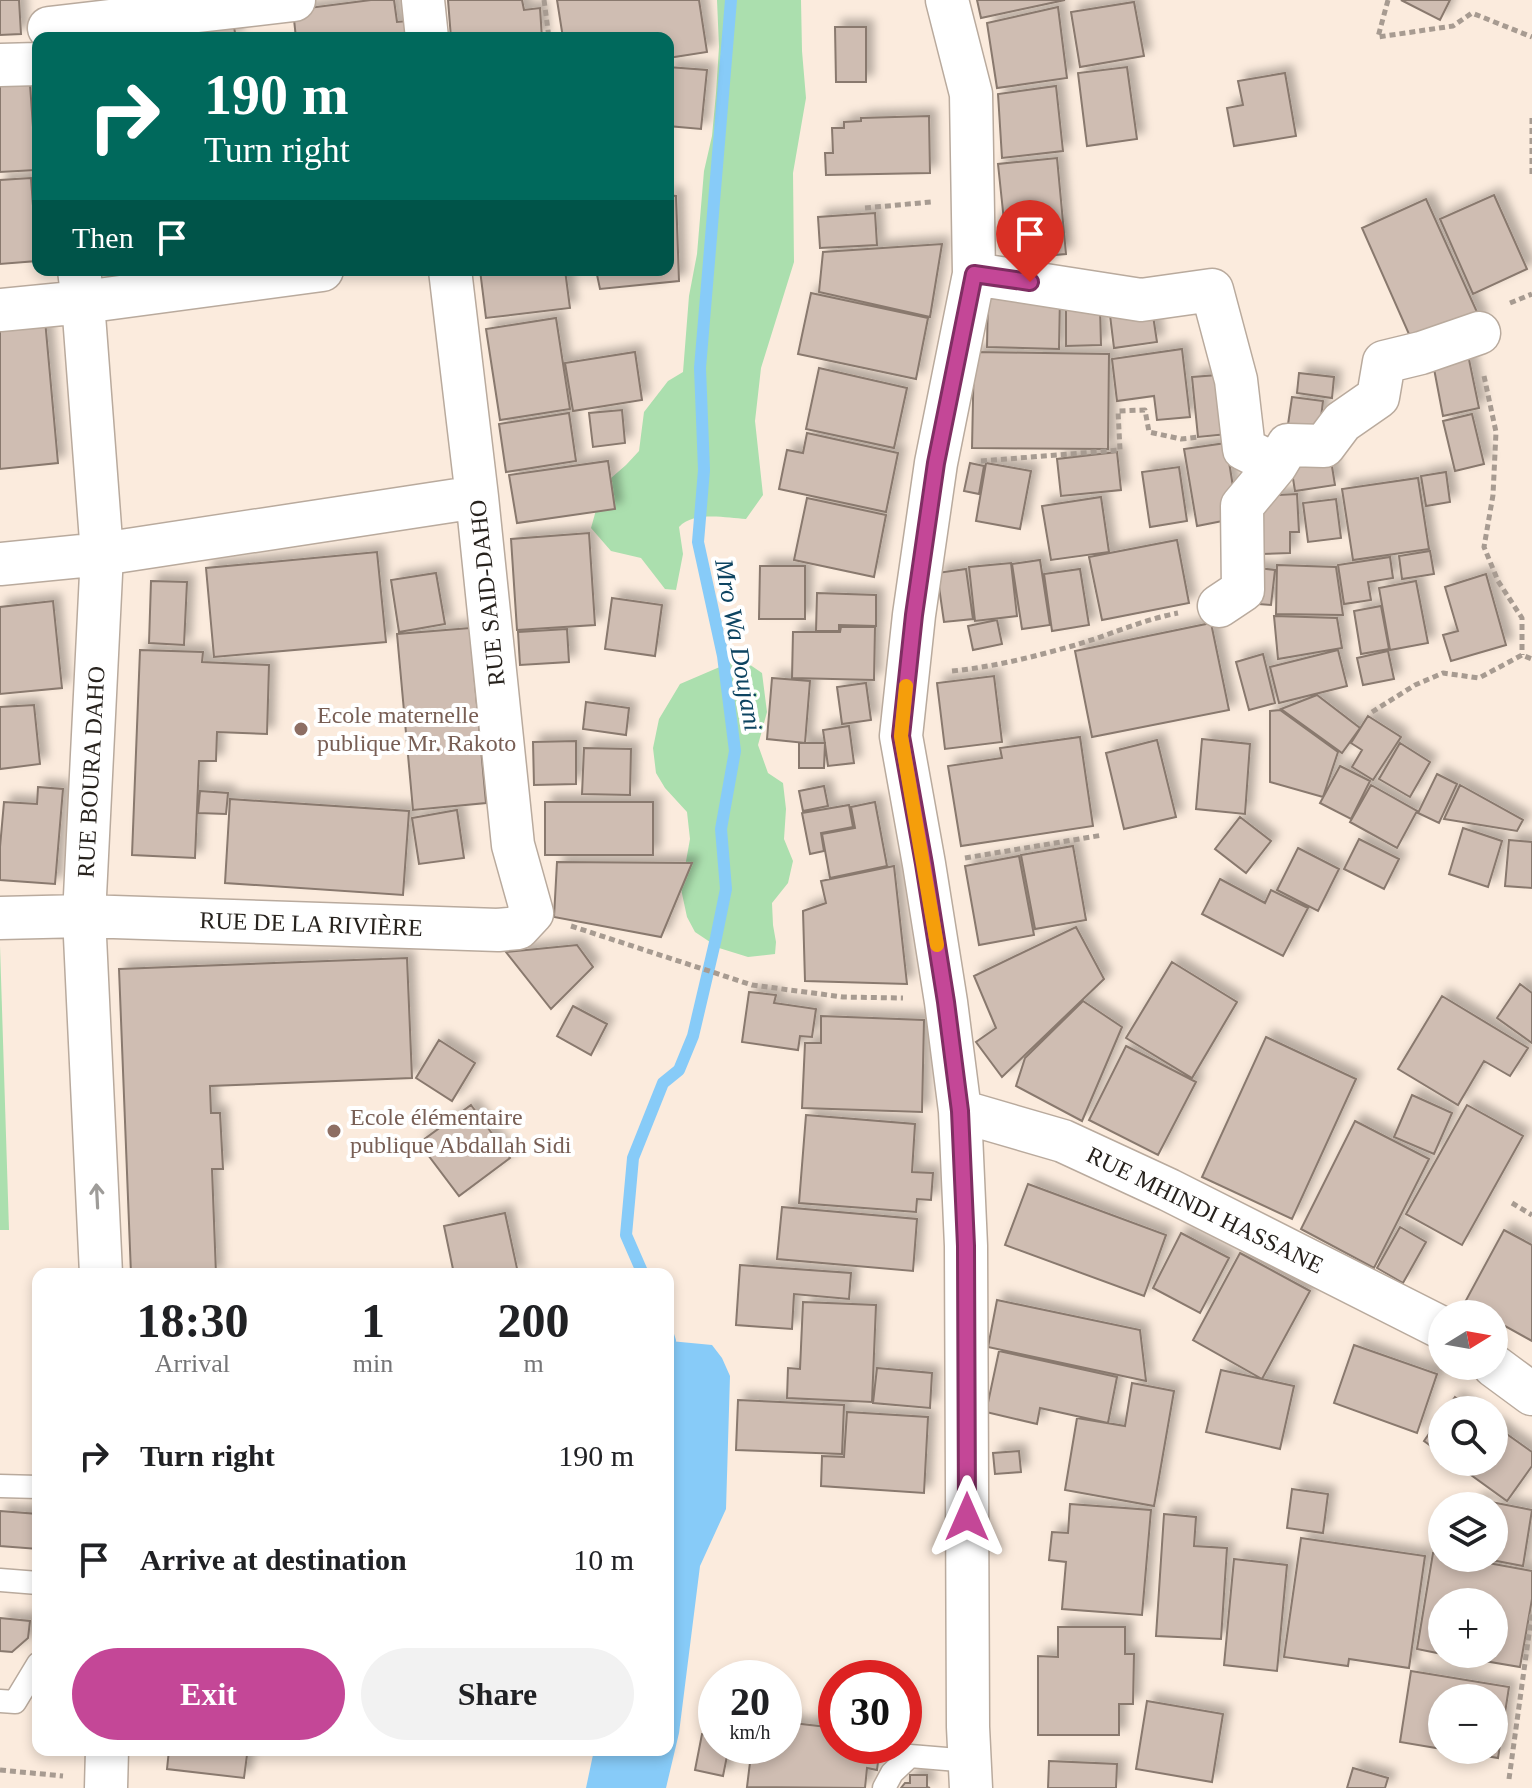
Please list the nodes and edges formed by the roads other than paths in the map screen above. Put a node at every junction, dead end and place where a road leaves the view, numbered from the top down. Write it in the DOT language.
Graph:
graph roads {
  1 [pos="294,0"];
  2 [pos="423,0"];
  3 [pos="947,0"];
  4 [pos="54,32"];
  5 [pos="426,32"];
  6 [pos="32,43"];
  7 [pos="0,65"];
  8 [pos="974,274"];
  9 [pos="232,276"];
  10 [pos="451,276"];
  11 [pos="81,286"];
  12 [pos="0,310"];
  13 [pos="1479,333"];
  14 [pos="1276,465"];
  15 [pos="477,497"];
  16 [pos="102,554"];
  17 [pos="0,564"];
  18 [pos="1219,606"];
  19 [pos="532,913"];
  20 [pos="84,916"];
  21 [pos="0,918"];
  22 [pos="960,1111"];
  23 [pos="101,1268"];
  24 [pos="1428,1321"];
  25 [pos="1508,1376"];
  26 [pos="1532,1394"];
  27 [pos="0,1486"];
  28 [pos="32,1487"];
  29 [pos="0,1580"];
  30 [pos="32,1583"];
  31 [pos="32,1674"];
  32 [pos="0,1701"];
  33 [pos="103,1756"];
  34 [pos="970,1775"];
  35 [pos="88,1782"];
  36 [pos="884,1788"];
  1 -- 4 [label="street"];
  2 -- 5 [label="street"];
  3 -- 8 [label="street"];
  6 -- 7 [label="street"];
  8 -- 14 [label="street"];
  8 -- 22 [label="street"];
  9 -- 11 [label="street"];
  10 -- 15 [label="street, RUE SAID-DAHO"];
  11 -- 12 [label="street"];
  11 -- 16 [label="street, RUE BOURA DAHO"];
  13 -- 14 [label="street"];
  14 -- 18 [label="street"];
  15 -- 16 [label="street"];
  15 -- 19 [label="street, RUE SAID-DAHO"];
  16 -- 17 [label="street"];
  16 -- 20 [label="street, RUE BOURA DAHO"];
  19 -- 20 [label="street, RUE DE LA RIVIÈRE"];
  20 -- 21 [label="street, RUE DE LA RIVIÈRE"];
  23 -- 20 [label="street, RUE BOURA DAHO, one-way"];
  22 -- 24 [label="street, RUE MHINDI HASSANE"];
  22 -- 34 [label="street"];
  25 -- 26 [label="street"];
  27 -- 28 [label="lane"];
  29 -- 30 [label="lane"];
  31 -- 32 [label="lane"];
  33 -- 35 [label="street"];
  34 -- 36 [label="lane"];
}
